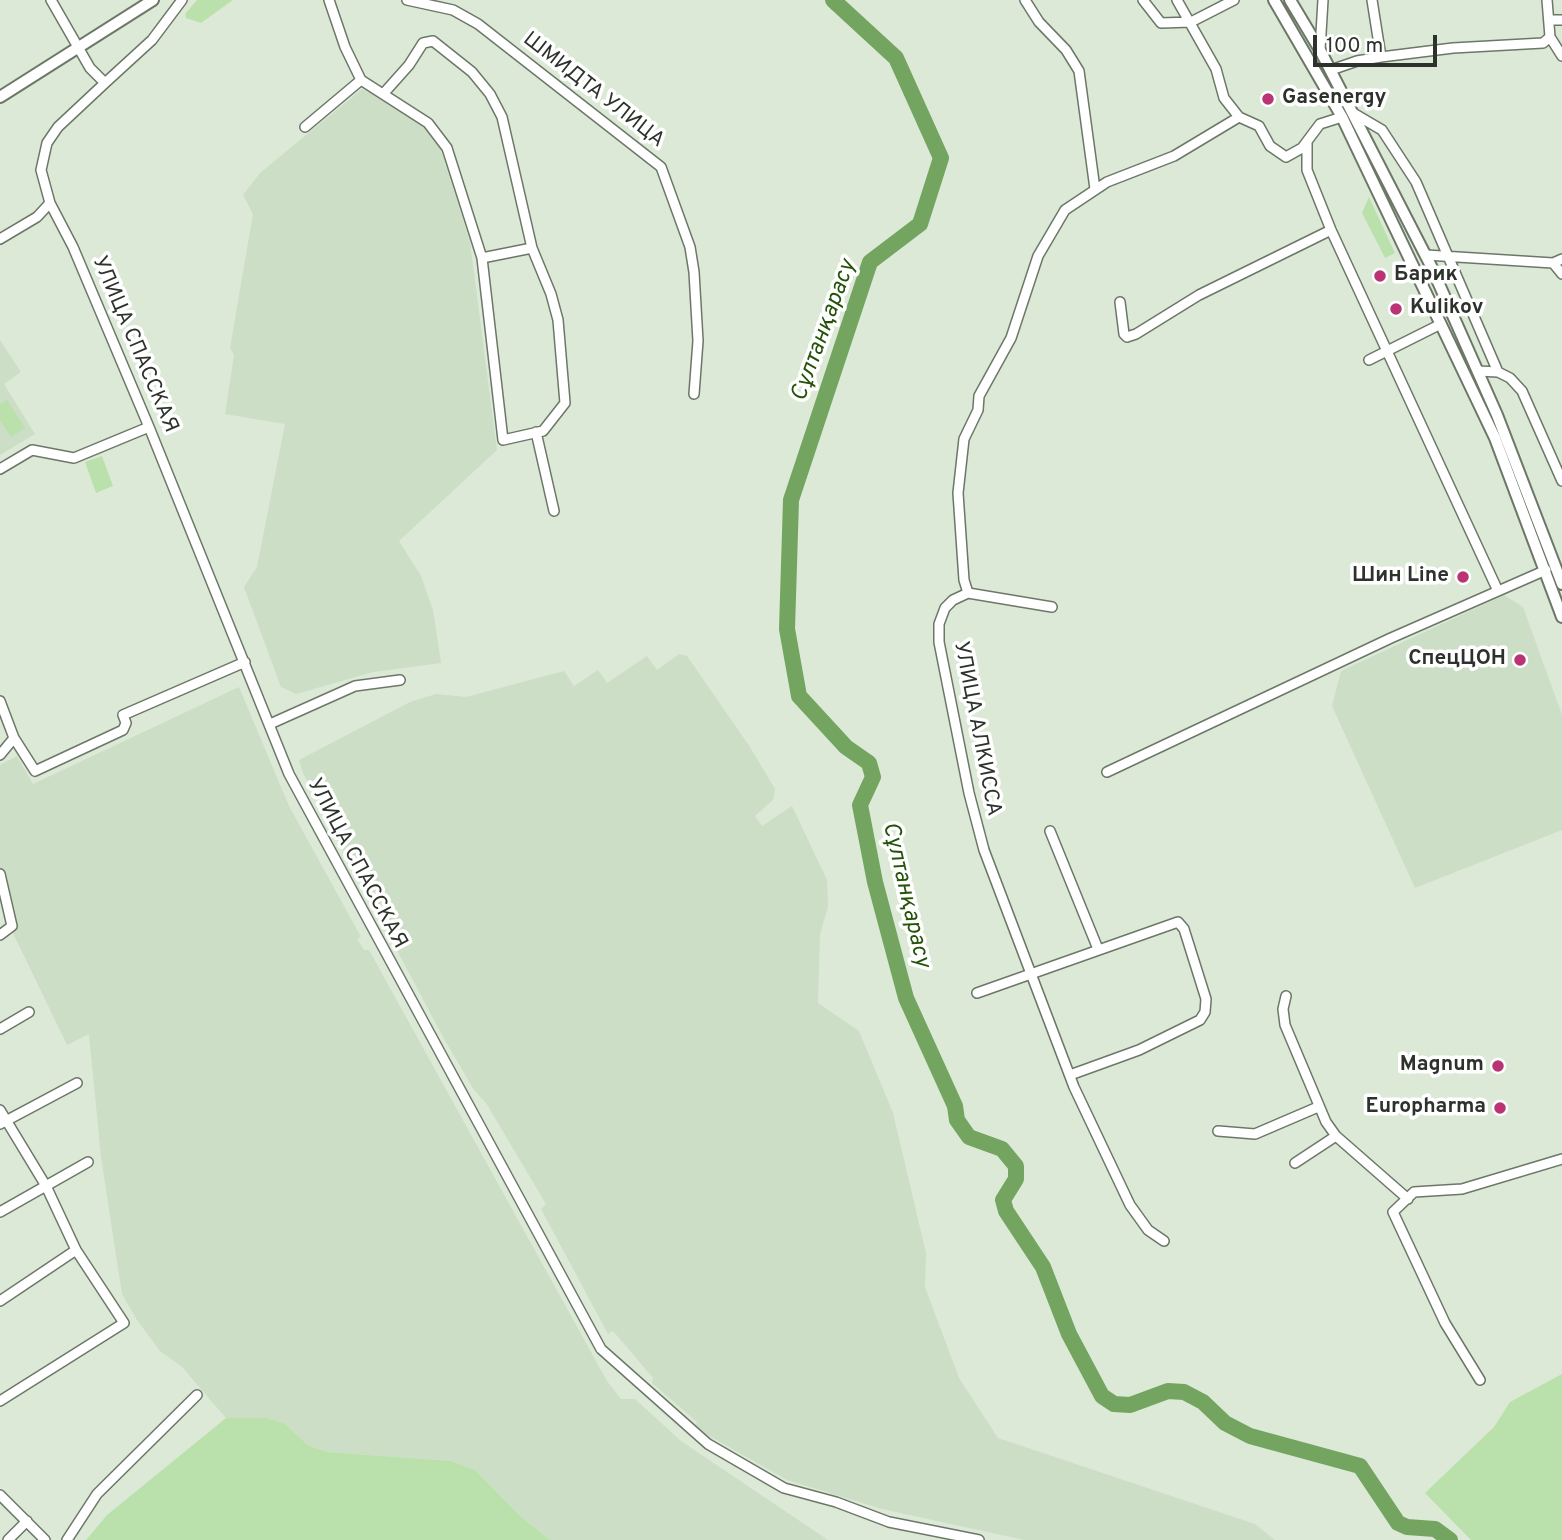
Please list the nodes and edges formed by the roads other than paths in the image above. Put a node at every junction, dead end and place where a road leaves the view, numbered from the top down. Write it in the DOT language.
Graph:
graph roads {
  1 [pos="51,0"];
  2 [pos="153,0"];
  3 [pos="182,0"];
  4 [pos="329,0"];
  5 [pos="407,0"];
  6 [pos="1025,0"];
  7 [pos="1143,0"];
  8 [pos="1177,0"];
  9 [pos="1234,0"];
  10 [pos="1274,0"];
  11 [pos="1290,0"];
  12 [pos="1323,0"];
  13 [pos="1372,0"];
  14 [pos="1547,0"];
  15 [pos="1549,20"];
  16 [pos="1562,20"];
  17 [pos="1191,22"];
  18 [pos="1550,37"];
  19 [pos="81,48"];
  20 [pos="1320,50"];
  21 [pos="1562,56"];
  22 [pos="1381,57"];
  23 [pos="1331,70"];
  24 [pos="361,80"];
  25 [pos="105,83"];
  26 [pos="384,93"];
  27 [pos="0,97"];
  28 [pos="1353,113"];
  29 [pos="1239,117"];
  30 [pos="1342,117"];
  31 [pos="305,127"];
  32 [pos="1307,142"];
  33 [pos="1096,189"];
  34 [pos="50,202"];
  35 [pos="1331,230"];
  36 [pos="0,239"];
  37 [pos="532,248"];
  38 [pos="1426,255"];
  39 [pos="1448,256"];
  40 [pos="482,258"];
  41 [pos="1558,261"];
  42 [pos="1562,274"];
  43 [pos="1120,302"];
  44 [pos="1441,324"];
  45 [pos="1387,349"];
  46 [pos="1369,360"];
  47 [pos="1478,371"];
  48 [pos="1498,372"];
  49 [pos="694,394"];
  50 [pos="1497,415"];
  51 [pos="1486,421"];
  52 [pos="149,427"];
  53 [pos="536,432"];
  54 [pos="0,469"];
  55 [pos="1562,481"];
  56 [pos="554,511"];
  57 [pos="1546,570"];
  58 [pos="1562,583"];
  59 [pos="1498,591"];
  60 [pos="968,593"];
  61 [pos="1052,607"];
  62 [pos="1562,617"];
  63 [pos="245,662"];
  64 [pos="400,680"];
  65 [pos="0,701"];
  66 [pos="270,724"];
  67 [pos="14,738"];
  68 [pos="0,755"];
  69 [pos="1107,772"];
  70 [pos="1050,831"];
  71 [pos="0,874"];
  72 [pos="0,935"];
  73 [pos="1098,948"];
  74 [pos="1030,972"];
  75 [pos="977,993"];
  76 [pos="1286,996"];
  77 [pos="29,1012"];
  78 [pos="0,1030"];
  79 [pos="1070,1075"];
  80 [pos="77,1083"];
  81 [pos="1318,1107"];
  82 [pos="0,1110"];
  83 [pos="3,1122"];
  84 [pos="1218,1131"];
  85 [pos="1336,1136"];
  86 [pos="1562,1159"];
  87 [pos="88,1162"];
  88 [pos="1296,1163"];
  89 [pos="46,1186"];
  90 [pos="1408,1199"];
  91 [pos="0,1212"];
  92 [pos="1164,1241"];
  93 [pos="76,1250"];
  94 [pos="0,1301"];
  95 [pos="1480,1380"];
  96 [pos="197,1395"];
  97 [pos="0,1401"];
  98 [pos="0,1495"];
  99 [pos="27,1521"];
  100 [pos="8,1540"];
  101 [pos="45,1540"];
  102 [pos="67,1540"];
  103 [pos="979,1540"];
  1 -- 19 [label="street"];
  2 -- 19 [label="main road"];
  3 -- 25 [label="street, УЛИЦА СПАССКАЯ"];
  4 -- 24 [label="street"];
  5 -- 49 [label="street, ШМИДТА УЛИЦА"];
  6 -- 33 [label="street"];
  7 -- 17 [label="street"];
  8 -- 17 [label="street"];
  9 -- 17 [label="street"];
  10 -- 30 [label="main road"];
  11 -- 20 [label="main road"];
  12 -- 20 [label="street"];
  13 -- 22 [label="street"];
  14 -- 15 [label="street"];
  15 -- 16 [label="street"];
  15 -- 18 [label="street"];
  17 -- 29 [label="street"];
  18 -- 21 [label="street"];
  18 -- 22 [label="street"];
  19 -- 25 [label="street"];
  19 -- 27 [label="main road"];
  20 -- 23 [label="main road"];
  22 -- 23 [label="street"];
  23 -- 28 [label="main road"];
  24 -- 26 [label="street"];
  24 -- 31 [label="street"];
  25 -- 34 [label="street, УЛИЦА СПАССКАЯ"];
  26 -- 37 [label="street"];
  26 -- 40 [label="street"];
  28 -- 38 [label="main road"];
  28 -- 39 [label="street"];
  29 -- 32 [label="street"];
  29 -- 33 [label="street"];
  30 -- 32 [label="street"];
  30 -- 44 [label="main road"];
  32 -- 35 [label="street"];
  33 -- 60 [label="street"];
  34 -- 36 [label="street"];
  34 -- 52 [label="street, УЛИЦА СПАССКАЯ"];
  35 -- 43 [label="street"];
  35 -- 45 [label="street"];
  37 -- 40 [label="street"];
  37 -- 53 [label="street"];
  38 -- 39 [label="street"];
  38 -- 47 [label="main road"];
  39 -- 41 [label="street"];
  39 -- 48 [label="street"];
  40 -- 53 [label="street"];
  41 -- 42 [label="street"];
  44 -- 45 [label="street"];
  44 -- 51 [label="main road"];
  45 -- 46 [label="street"];
  45 -- 59 [label="street"];
  47 -- 48 [label="street"];
  47 -- 50 [label="main road"];
  48 -- 55 [label="street"];
  50 -- 51 [label="main road"];
  50 -- 58 [label="main road"];
  51 -- 57 [label="main road"];
  52 -- 54 [label="street"];
  52 -- 63 [label="street, УЛИЦА СПАССКАЯ"];
  53 -- 56 [label="street"];
  57 -- 59 [label="street"];
  57 -- 62 [label="main road"];
  59 -- 69 [label="street"];
  60 -- 61 [label="street"];
  60 -- 74 [label="street, УЛИЦА АЛКИССА"];
  63 -- 66 [label="street, УЛИЦА СПАССКАЯ"];
  63 -- 67 [label="street"];
  64 -- 66 [label="street"];
  65 -- 67 [label="street"];
  66 -- 103 [label="street, УЛИЦА СПАССКАЯ"];
  67 -- 68 [label="street"];
  70 -- 73 [label="street"];
  71 -- 72 [label="street"];
  73 -- 74 [label="street"];
  73 -- 79 [label="street"];
  74 -- 75 [label="street"];
  74 -- 79 [label="street, УЛИЦА АЛКИССА"];
  76 -- 81 [label="street"];
  77 -- 78 [label="street"];
  79 -- 92 [label="street, УЛИЦА АЛКИССА"];
  80 -- 83 [label="street"];
  81 -- 84 [label="street"];
  81 -- 85 [label="street"];
  82 -- 83 [label="street"];
  83 -- 89 [label="street"];
  85 -- 88 [label="street"];
  85 -- 90 [label="street"];
  86 -- 90 [label="street"];
  87 -- 89 [label="street"];
  89 -- 91 [label="street"];
  89 -- 93 [label="street"];
  90 -- 95 [label="street"];
  93 -- 94 [label="street"];
  93 -- 97 [label="street"];
  96 -- 102 [label="street"];
  98 -- 99 [label="street"];
  99 -- 100 [label="street"];
  99 -- 101 [label="street"];
}
